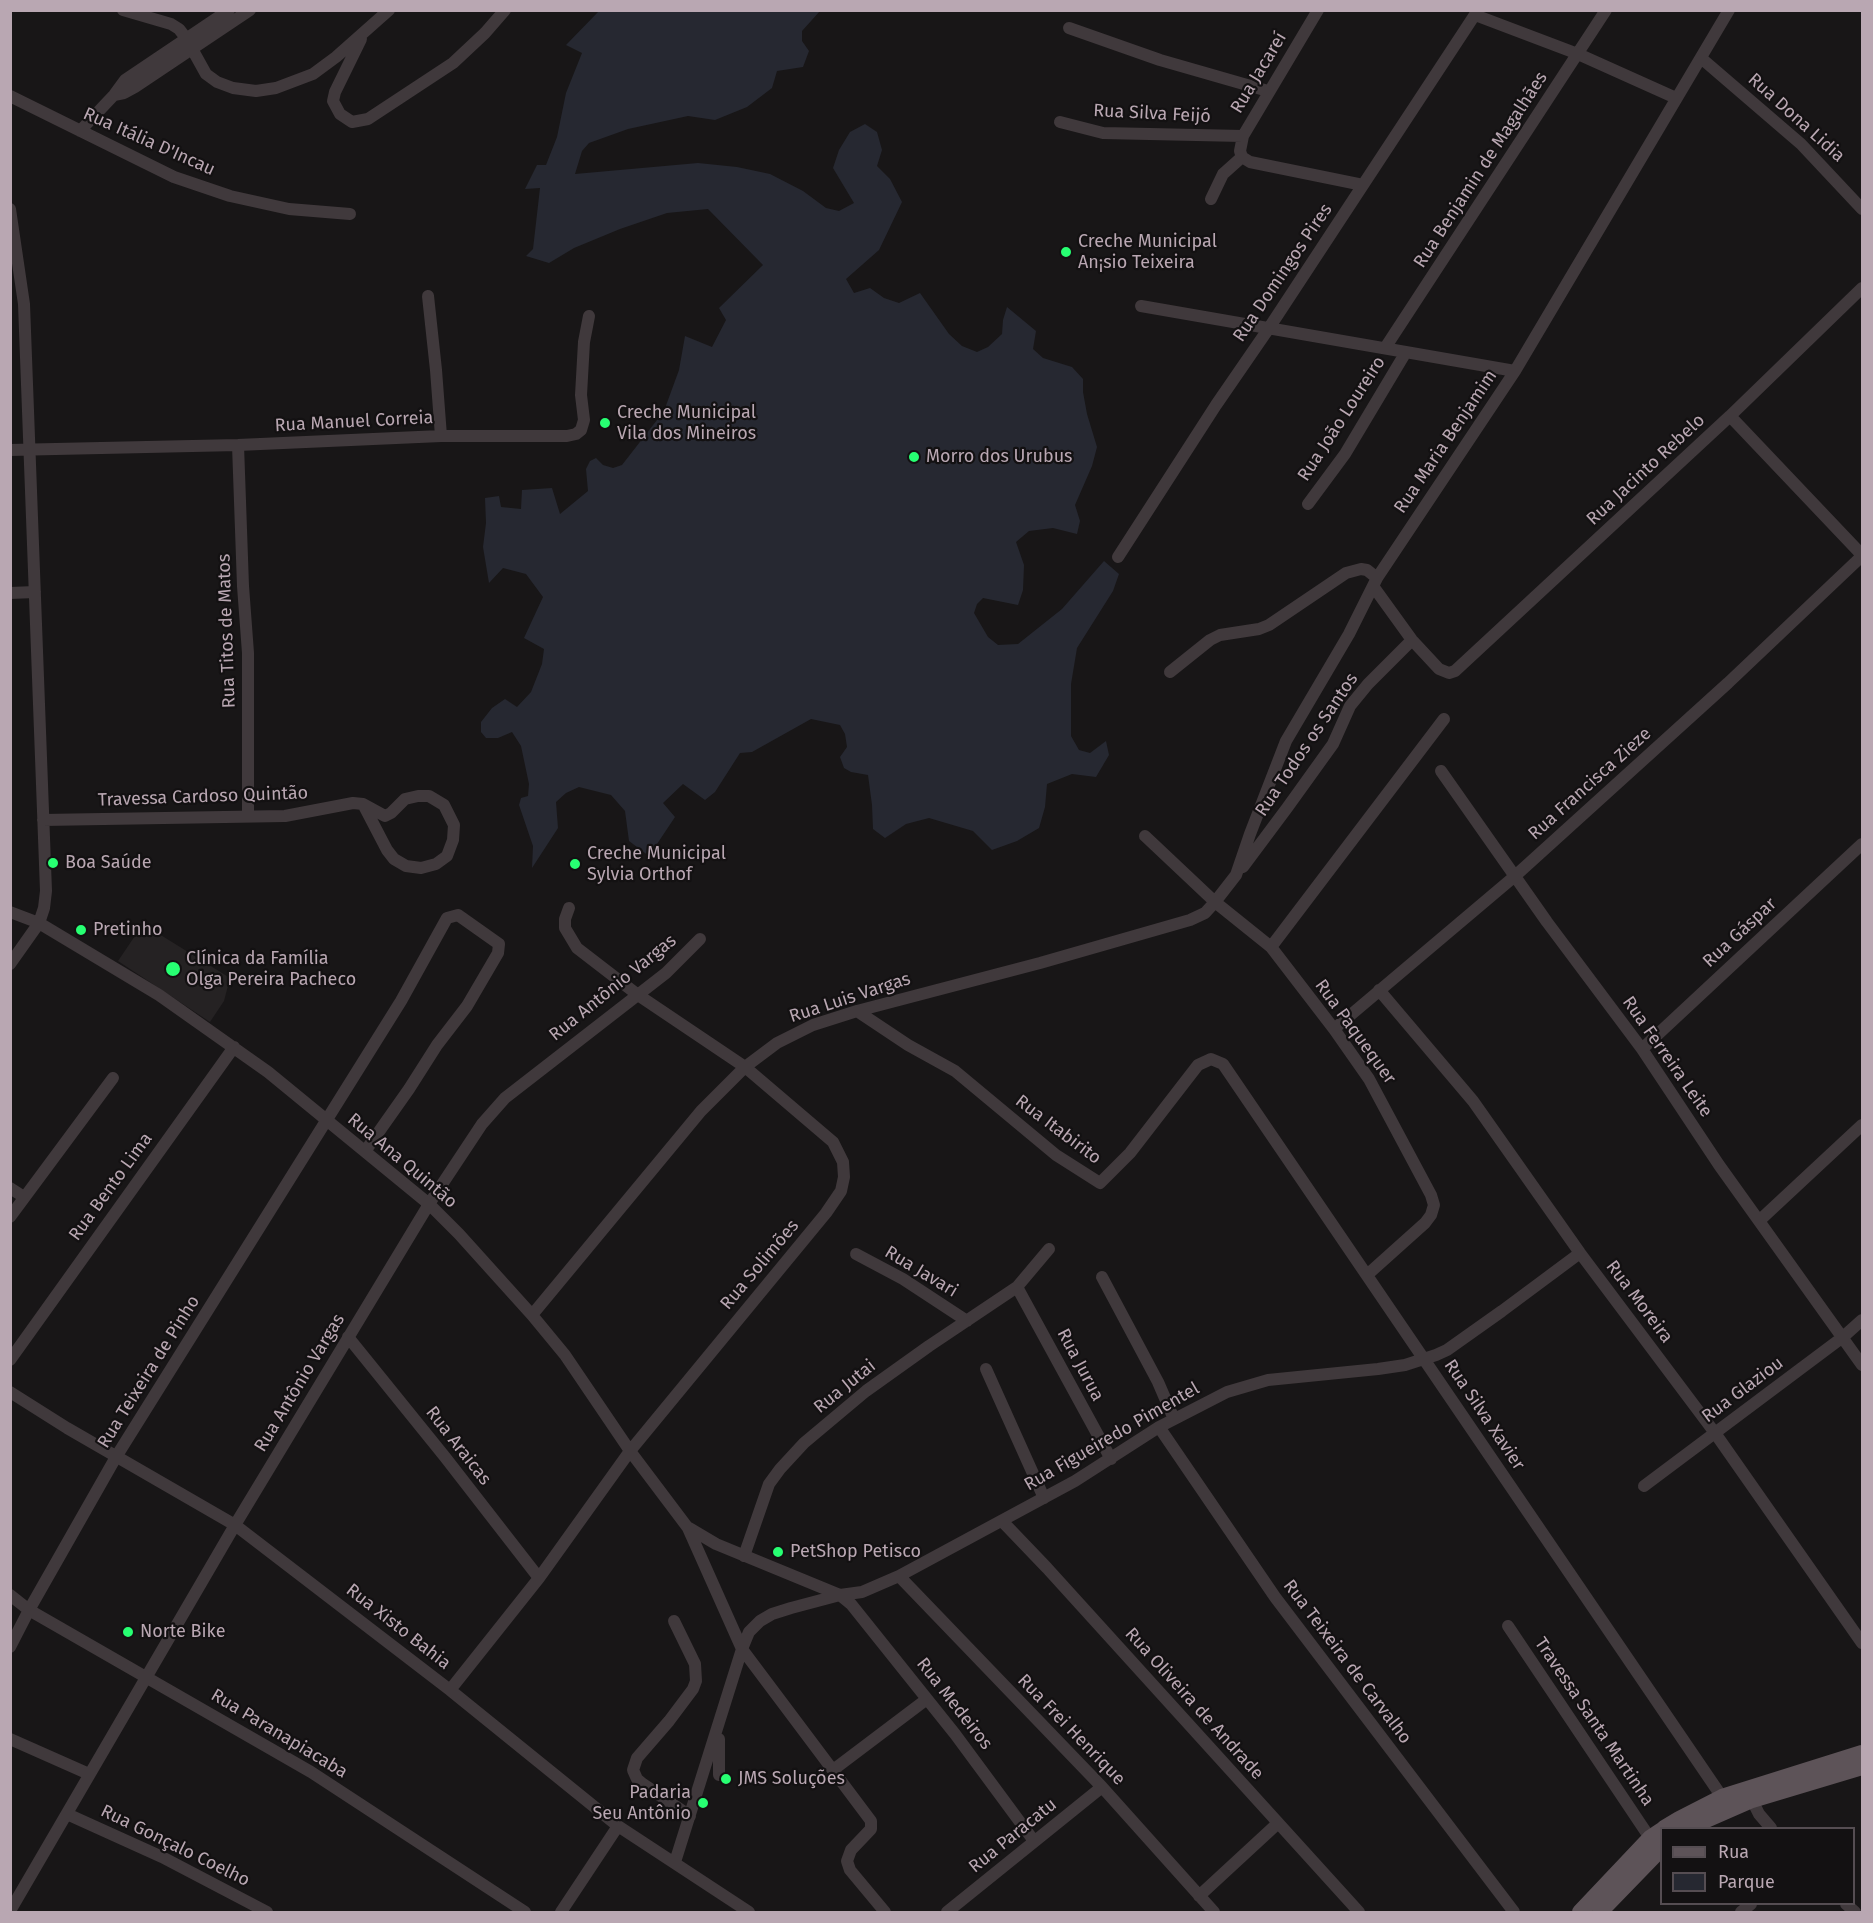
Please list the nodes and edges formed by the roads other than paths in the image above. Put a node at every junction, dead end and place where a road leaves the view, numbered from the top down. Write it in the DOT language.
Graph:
graph roads {
  1 [pos="123,10"];
  2 [pos="229,10"];
  3 [pos="250,10"];
  4 [pos="389,10"];
  5 [pos="505,10"];
  6 [pos="1318,10"];
  7 [pos="1606,10"];
  8 [pos="1729,10"];
  9 [pos="1477,13"];
  10 [pos="1069,28"];
  11 [pos="363,35"];
  12 [pos="190,43"];
  13 [pos="1578,54"];
  14 [pos="1701,58"];
  15 [pos="1269,92"];
  16 [pos="10,96"];
  17 [pos="1676,98"];
  18 [pos="1060,122"];
  19 [pos="80,131"];
  20 [pos="1243,136"];
  21 [pos="1242,156"];
  22 [pos="1363,185"];
  23 [pos="1211,199"];
  24 [pos="10,209"];
  25 [pos="1863,209"];
  26 [pos="350,214"];
  27 [pos="1863,288"];
  28 [pos="428,296"];
  29 [pos="1141,306"];
  30 [pos="589,316"];
  31 [pos="1269,328"];
  32 [pos="1385,348"];
  33 [pos="1406,352"];
  34 [pos="1515,371"];
  35 [pos="1730,416"];
  36 [pos="441,436"];
  37 [pos="238,445"];
  38 [pos="10,450"];
  39 [pos="30,450"];
  40 [pos="1308,504"];
  41 [pos="1863,555"];
  42 [pos="1118,557"];
  43 [pos="1375,582"];
  44 [pos="35,592"];
  45 [pos="10,593"];
  46 [pos="1412,640"];
  47 [pos="1170,672"];
  48 [pos="1444,719"];
  49 [pos="1441,771"];
  50 [pos="363,804"];
  51 [pos="248,816"];
  52 [pos="43,820"];
  53 [pos="1145,836"];
  54 [pos="1863,844"];
  55 [pos="1236,875"];
  56 [pos="1515,876"];
  57 [pos="1215,902"];
  58 [pos="569,908"];
  59 [pos="10,912"];
  60 [pos="39,923"];
  61 [pos="700,939"];
  62 [pos="1270,947"];
  63 [pos="10,964"];
  64 [pos="1379,990"];
  65 [pos="638,994"];
  66 [pos="857,1011"];
  67 [pos="1334,1029"];
  68 [pos="234,1047"];
  69 [pos="1642,1049"];
  70 [pos="1211,1059"];
  71 [pos="745,1067"];
  72 [pos="113,1078"];
  73 [pos="327,1121"];
  74 [pos="1863,1125"];
  75 [pos="366,1150"];
  76 [pos="10,1188"];
  77 [pos="24,1197"];
  78 [pos="429,1204"];
  79 [pos="10,1217"];
  80 [pos="1760,1220"];
  81 [pos="1048,1248"];
  82 [pos="1580,1253"];
  83 [pos="856,1254"];
  84 [pos="1367,1275"];
  85 [pos="1102,1277"];
  86 [pos="1017,1287"];
  87 [pos="532,1315"];
  88 [pos="1863,1320"];
  89 [pos="967,1321"];
  90 [pos="348,1337"];
  91 [pos="1843,1337"];
  92 [pos="10,1360"];
  93 [pos="1425,1360"];
  94 [pos="1863,1365"];
  95 [pos="986,1369"];
  96 [pos="10,1392"];
  97 [pos="1174,1419"];
  98 [pos="1159,1427"];
  99 [pos="1715,1433"];
  100 [pos="630,1451"];
  101 [pos="116,1457"];
  102 [pos="1111,1459"];
  103 [pos="1644,1486"];
  104 [pos="1044,1498"];
  105 [pos="1002,1521"];
  106 [pos="235,1525"];
  107 [pos="688,1528"];
  108 [pos="744,1556"];
  109 [pos="899,1576"];
  110 [pos="539,1578"];
  111 [pos="10,1595"];
  112 [pos="840,1595"];
  113 [pos="29,1610"];
  114 [pos="674,1621"];
  115 [pos="1508,1626"];
  116 [pos="1863,1643"];
  117 [pos="10,1647"];
  118 [pos="742,1649"];
  119 [pos="146,1677"];
  120 [pos="450,1690"];
  121 [pos="927,1699"];
  122 [pos="719,1722"];
  123 [pos="10,1739"];
  124 [pos="1863,1753"];
  125 [pos="1863,1767"];
  126 [pos="833,1770"];
  127 [pos="89,1774"];
  128 [pos="719,1775"];
  129 [pos="1102,1787"];
  130 [pos="1722,1797"];
  131 [pos="1752,1800"];
  132 [pos="67,1814"];
  133 [pos="690,1816"];
  134 [pos="1277,1824"];
  135 [pos="618,1826"];
  136 [pos="1670,1827"];
  137 [pos="1690,1827"];
  138 [pos="1770,1827"];
  139 [pos="1659,1836"];
  140 [pos="1034,1841"];
  141 [pos="675,1862"];
  142 [pos="1199,1896"];
  143 [pos="10,1911"];
  144 [pos="267,1912"];
  145 [pos="525,1912"];
  146 [pos="561,1912"];
  147 [pos="749,1912"];
  148 [pos="885,1912"];
  149 [pos="947,1912"];
  150 [pos="1214,1912"];
  151 [pos="1359,1912"];
  152 [pos="1514,1912"];
  153 [pos="1580,1912"];
  154 [pos="1600,1912"];
  1 -- 12 [label="street"];
  2 -- 12 [label="street"];
  3 -- 12 [label="street"];
  4 -- 11 [label="street"];
  5 -- 11 [label="street"];
  6 -- 15 [label="street, Rua Jacareí"];
  7 -- 13 [label="street, Rua Benjamin de Magalhães"];
  8 -- 14 [label="street, Rua Maria Benjamim"];
  9 -- 13 [label="street"];
  9 -- 22 [label="street, Rua Domingos Pires"];
  10 -- 15 [label="street"];
  11 -- 12 [label="street"];
  12 -- 19 [label="street"];
  13 -- 17 [label="street"];
  13 -- 32 [label="street, Rua Benjamin de Magalhães"];
  14 -- 17 [label="street, Rua Maria Benjamim"];
  14 -- 25 [label="street, Rua Dona Lidia"];
  15 -- 20 [label="street, Rua Jacareí"];
  16 -- 19 [label="street, Rua Itália D'Incau"];
  17 -- 34 [label="street, Rua Maria Benjamim"];
  18 -- 20 [label="street, Rua Silva Feijó"];
  19 -- 26 [label="street, Rua Itália D'Incau"];
  20 -- 21 [label="street, Rua Jacareí"];
  21 -- 22 [label="street"];
  21 -- 23 [label="street"];
  22 -- 31 [label="street, Rua Domingos Pires"];
  24 -- 39 [label="street"];
  27 -- 35 [label="street, Rua Jacinto Rebelo"];
  28 -- 36 [label="street"];
  29 -- 31 [label="street"];
  30 -- 36 [label="street, Rua Manuel Correia"];
  31 -- 32 [label="street"];
  31 -- 42 [label="street, Rua Domingos Pires"];
  32 -- 33 [label="street"];
  33 -- 34 [label="street"];
  33 -- 40 [label="street, Rua João Loureiro"];
  34 -- 43 [label="street, Rua Maria Benjamim"];
  35 -- 41 [label="street"];
  35 -- 46 [label="street, Rua Jacinto Rebelo"];
  36 -- 37 [label="street, Rua Manuel Correia"];
  37 -- 39 [label="street, Rua Manuel Correia"];
  37 -- 51 [label="street, Rua Titos de Matos"];
  38 -- 39 [label="street, Rua Manuel Correia"];
  39 -- 44 [label="street"];
  41 -- 56 [label="street, Rua Francisca Zieze"];
  43 -- 46 [label="street"];
  43 -- 47 [label="street"];
  43 -- 55 [label="street, Rua Maria Benjamim"];
  44 -- 45 [label="street"];
  44 -- 52 [label="street"];
  46 -- 55 [label="street, Rua Todos os Santos"];
  48 -- 62 [label="street"];
  49 -- 56 [label="street, Rua Ferreira Leite"];
  50 -- 50 [label="street, Travessa Cardoso Quintão"];
  50 -- 51 [label="street, Travessa Cardoso Quintão"];
  51 -- 52 [label="street, Travessa Cardoso Quintão"];
  52 -- 60 [label="street"];
  53 -- 57 [label="street, Rua Paquequer"];
  54 -- 69 [label="street, Rua Gáspar"];
  55 -- 57 [label="street, Rua Maria Benjamim"];
  56 -- 64 [label="street, Rua Francisca Zieze"];
  56 -- 69 [label="street, Rua Ferreira Leite"];
  57 -- 62 [label="street, Rua Paquequer"];
  57 -- 66 [label="street, Rua Luis Vargas"];
  58 -- 65 [label="street, Rua Solimões"];
  59 -- 60 [label="street, Rua Ana Quintão"];
  60 -- 63 [label="street"];
  60 -- 68 [label="street, Rua Ana Quintão"];
  61 -- 65 [label="street, Rua Antônio Vargas"];
  62 -- 67 [label="street, Rua Paquequer"];
  64 -- 67 [label="street, Rua Francisca Zieze"];
  64 -- 82 [label="street, Rua Moreira"];
  65 -- 71 [label="street, Rua Solimões"];
  65 -- 78 [label="street, Rua Antônio Vargas"];
  66 -- 70 [label="street, Rua Itabirito"];
  66 -- 71 [label="street, Rua Luis Vargas"];
  67 -- 84 [label="street, Rua Paquequer"];
  68 -- 73 [label="street, Rua Ana Quintão"];
  68 -- 92 [label="street, Rua Bento Lima"];
  69 -- 80 [label="street, Rua Ferreira Leite"];
  70 -- 84 [label="street, Rua Silva Xavier"];
  71 -- 87 [label="street, Rua Luis Vargas"];
  71 -- 100 [label="street, Rua Solimões"];
  72 -- 77 [label="street"];
  73 -- 75 [label="street, Rua Ana Quintão"];
  73 -- 75 [label="street, Rua Teixeira de Pinho"];
  73 -- 101 [label="street, Rua Teixeira de Pinho"];
  74 -- 80 [label="street"];
  75 -- 78 [label="street, Rua Ana Quintão"];
  76 -- 77 [label="street"];
  77 -- 79 [label="street"];
  78 -- 87 [label="street, Rua Ana Quintão"];
  78 -- 90 [label="street, Rua Antônio Vargas"];
  80 -- 91 [label="street, Rua Ferreira Leite"];
  81 -- 86 [label="street, Rua Jutai"];
  82 -- 93 [label="street, Rua Figueiredo Pimentel"];
  82 -- 99 [label="street, Rua Moreira"];
  83 -- 89 [label="street, Rua Javari"];
  84 -- 93 [label="street, Rua Silva Xavier"];
  85 -- 97 [label="street"];
  86 -- 89 [label="street, Rua Jutai"];
  86 -- 102 [label="street, Rua Jurua"];
  87 -- 100 [label="street, Rua Ana Quintão"];
  88 -- 91 [label="street, Rua Glaziou"];
  89 -- 108 [label="street, Rua Jutai"];
  90 -- 106 [label="street, Rua Antônio Vargas"];
  90 -- 110 [label="street, Rua Araicas"];
  91 -- 94 [label="street, Rua Ferreira Leite"];
  91 -- 99 [label="street, Rua Glaziou"];
  93 -- 97 [label="street, Rua Figueiredo Pimentel"];
  93 -- 130 [label="street, Rua Silva Xavier"];
  95 -- 104 [label="street"];
  96 -- 101 [label="street, Rua Xisto Bahia"];
  97 -- 98 [label="street, Rua Figueiredo Pimentel"];
  98 -- 102 [label="street, Rua Figueiredo Pimentel"];
  98 -- 152 [label="street, Rua Teixeira de Carvalho"];
  99 -- 103 [label="street, Rua Glaziou"];
  99 -- 116 [label="street, Rua Moreira"];
  100 -- 107 [label="street, Rua Ana Quintão"];
  100 -- 110 [label="street, Rua Solimões"];
  101 -- 106 [label="street, Rua Xisto Bahia"];
  101 -- 113 [label="street, Rua Teixeira de Pinho"];
  102 -- 104 [label="street, Rua Figueiredo Pimentel"];
  104 -- 105 [label="street, Rua Figueiredo Pimentel"];
  105 -- 109 [label="street, Rua Figueiredo Pimentel"];
  105 -- 134 [label="street, Rua Oliveira de Andrade"];
  106 -- 119 [label="street, Rua Antônio Vargas"];
  106 -- 120 [label="street, Rua Xisto Bahia"];
  107 -- 108 [label="street"];
  107 -- 118 [label="street"];
  108 -- 112 [label="street"];
  109 -- 112 [label="street, Rua Figueiredo Pimentel"];
  109 -- 129 [label="street, Rua Frei Henrique"];
  110 -- 120 [label="street, Rua Solimões"];
  111 -- 113 [label="street, Rua Paranapiacaba"];
  112 -- 118 [label="street, Rua Figueiredo Pimentel"];
  112 -- 121 [label="street, Rua Medeiros"];
  113 -- 117 [label="street, Rua Teixeira de Pinho"];
  113 -- 119 [label="street, Rua Paranapiacaba"];
  114 -- 133 [label="street"];
  115 -- 139 [label="street, Travessa Santa Martinha"];
  118 -- 122 [label="street, Rua Figueiredo Pimentel"];
  118 -- 126 [label="street"];
  119 -- 127 [label="street, Rua Antônio Vargas"];
  119 -- 145 [label="street, Rua Paranapiacaba"];
  120 -- 135 [label="street, Rua Xisto Bahia"];
  121 -- 126 [label="street"];
  121 -- 140 [label="street, Rua Medeiros"];
  122 -- 128 [label="street, Rua Figueiredo Pimentel"];
  122 -- 133 [label="street, Rua Figueiredo Pimentel"];
  123 -- 127 [label="street"];
  124 -- 130 [label="main road"];
  125 -- 131 [label="main road"];
  126 -- 148 [label="street"];
  127 -- 132 [label="street, Rua Antônio Vargas"];
  129 -- 140 [label="street, Rua Paracatu"];
  129 -- 142 [label="street, Rua Frei Henrique"];
  130 -- 136 [label="main road"];
  131 -- 137 [label="main road"];
  131 -- 138 [label="street"];
  132 -- 143 [label="street, Rua Antônio Vargas"];
  132 -- 144 [label="street, Rua Gonçalo Coelho"];
  133 -- 141 [label="street, Rua Figueiredo Pimentel"];
  134 -- 142 [label="street"];
  134 -- 151 [label="street, Rua Oliveira de Andrade"];
  135 -- 141 [label="street, Rua Xisto Bahia"];
  135 -- 146 [label="street"];
  139 -- 153 [label="main road"];
  139 -- 154 [label="main road"];
  140 -- 149 [label="street, Rua Paracatu"];
  141 -- 147 [label="street, Rua Xisto Bahia"];
  142 -- 150 [label="street, Rua Frei Henrique"];
}
